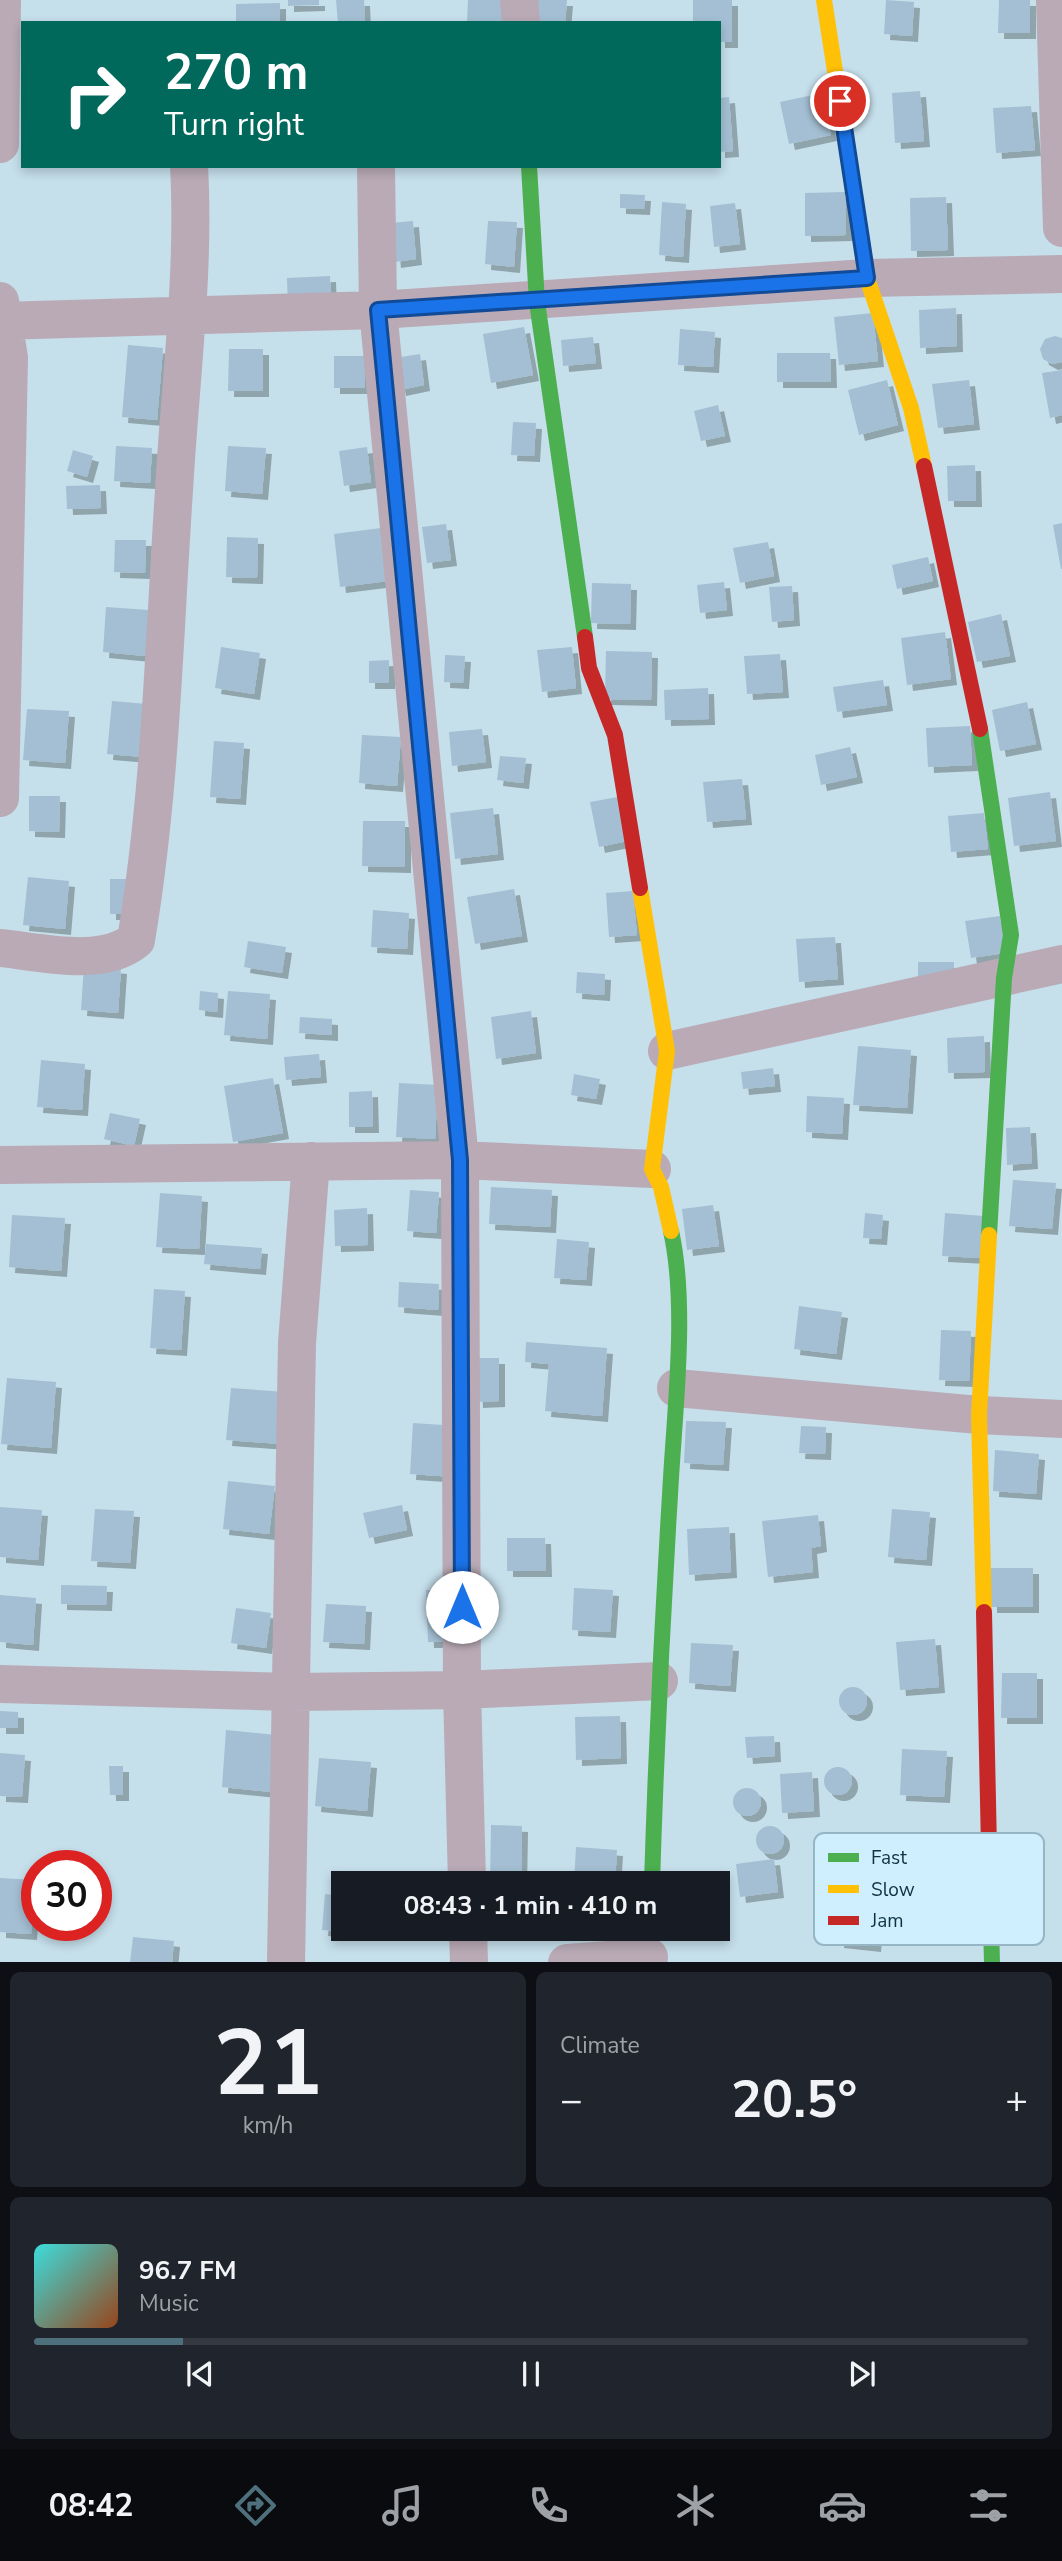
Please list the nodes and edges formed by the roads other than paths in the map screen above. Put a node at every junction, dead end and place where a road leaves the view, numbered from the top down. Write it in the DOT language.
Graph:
graph roads {
  1 [pos="2,0"];
  2 [pos="519,0"];
  3 [pos="824,0"];
  4 [pos="1055,0"];
  5 [pos="521,21"];
  6 [pos="0,126"];
  7 [pos="21,126"];
  8 [pos="0,144"];
  9 [pos="189,168"];
  10 [pos="376,168"];
  11 [pos="529,168"];
  12 [pos="1062,228"];
  13 [pos="1062,274"];
  14 [pos="867,278"];
  15 [pos="537,302"];
  16 [pos="378,310"];
  17 [pos="1,314"];
  18 [pos="185,318"];
  19 [pos="0,798"];
  20 [pos="0,948"];
  21 [pos="1062,964"];
  22 [pos="1004,978"];
  23 [pos="667,1051"];
  24 [pos="460,1160"];
  25 [pos="311,1161"];
  26 [pos="0,1165"];
  27 [pos="652,1169"];
  28 [pos="676,1388"];
  29 [pos="979,1415"];
  30 [pos="1062,1419"];
  31 [pos="659,1681"];
  32 [pos="0,1684"];
  33 [pos="462,1690"];
  34 [pos="291,1692"];
  35 [pos="989,1833"];
  36 [pos="467,1871"];
  37 [pos="652,1871"];
  38 [pos="468,1941"];
  39 [pos="650,1949"];
  40 [pos="286,1962"];
  41 [pos="469,1962"];
  42 [pos="567,1962"];
  1 -- 6 [label="street"];
  2 -- 5 [label="street"];
  3 -- 14 [label="street"];
  4 -- 12 [label="street"];
  6 -- 7 [label="street"];
  6 -- 8 [label="street"];
  9 -- 18 [label="street"];
  10 -- 16 [label="street"];
  11 -- 15 [label="street"];
  13 -- 14 [label="street"];
  14 -- 15 [label="street"];
  14 -- 22 [label="street"];
  15 -- 16 [label="street"];
  15 -- 23 [label="street"];
  16 -- 18 [label="street"];
  16 -- 24 [label="street"];
  17 -- 18 [label="street"];
  17 -- 19 [label="street"];
  18 -- 20 [label="street"];
  21 -- 22 [label="street"];
  22 -- 23 [label="street"];
  22 -- 29 [label="street"];
  23 -- 27 [label="street"];
  24 -- 25 [label="street"];
  24 -- 27 [label="street"];
  24 -- 33 [label="street"];
  25 -- 26 [label="street"];
  25 -- 34 [label="street"];
  27 -- 28 [label="street"];
  28 -- 29 [label="street"];
  28 -- 31 [label="street"];
  29 -- 30 [label="street"];
  29 -- 35 [label="street"];
  31 -- 33 [label="street"];
  31 -- 37 [label="street"];
  32 -- 34 [label="street"];
  33 -- 34 [label="street"];
  33 -- 36 [label="street"];
  34 -- 40 [label="street"];
  38 -- 41 [label="street"];
  39 -- 42 [label="street"];
}
